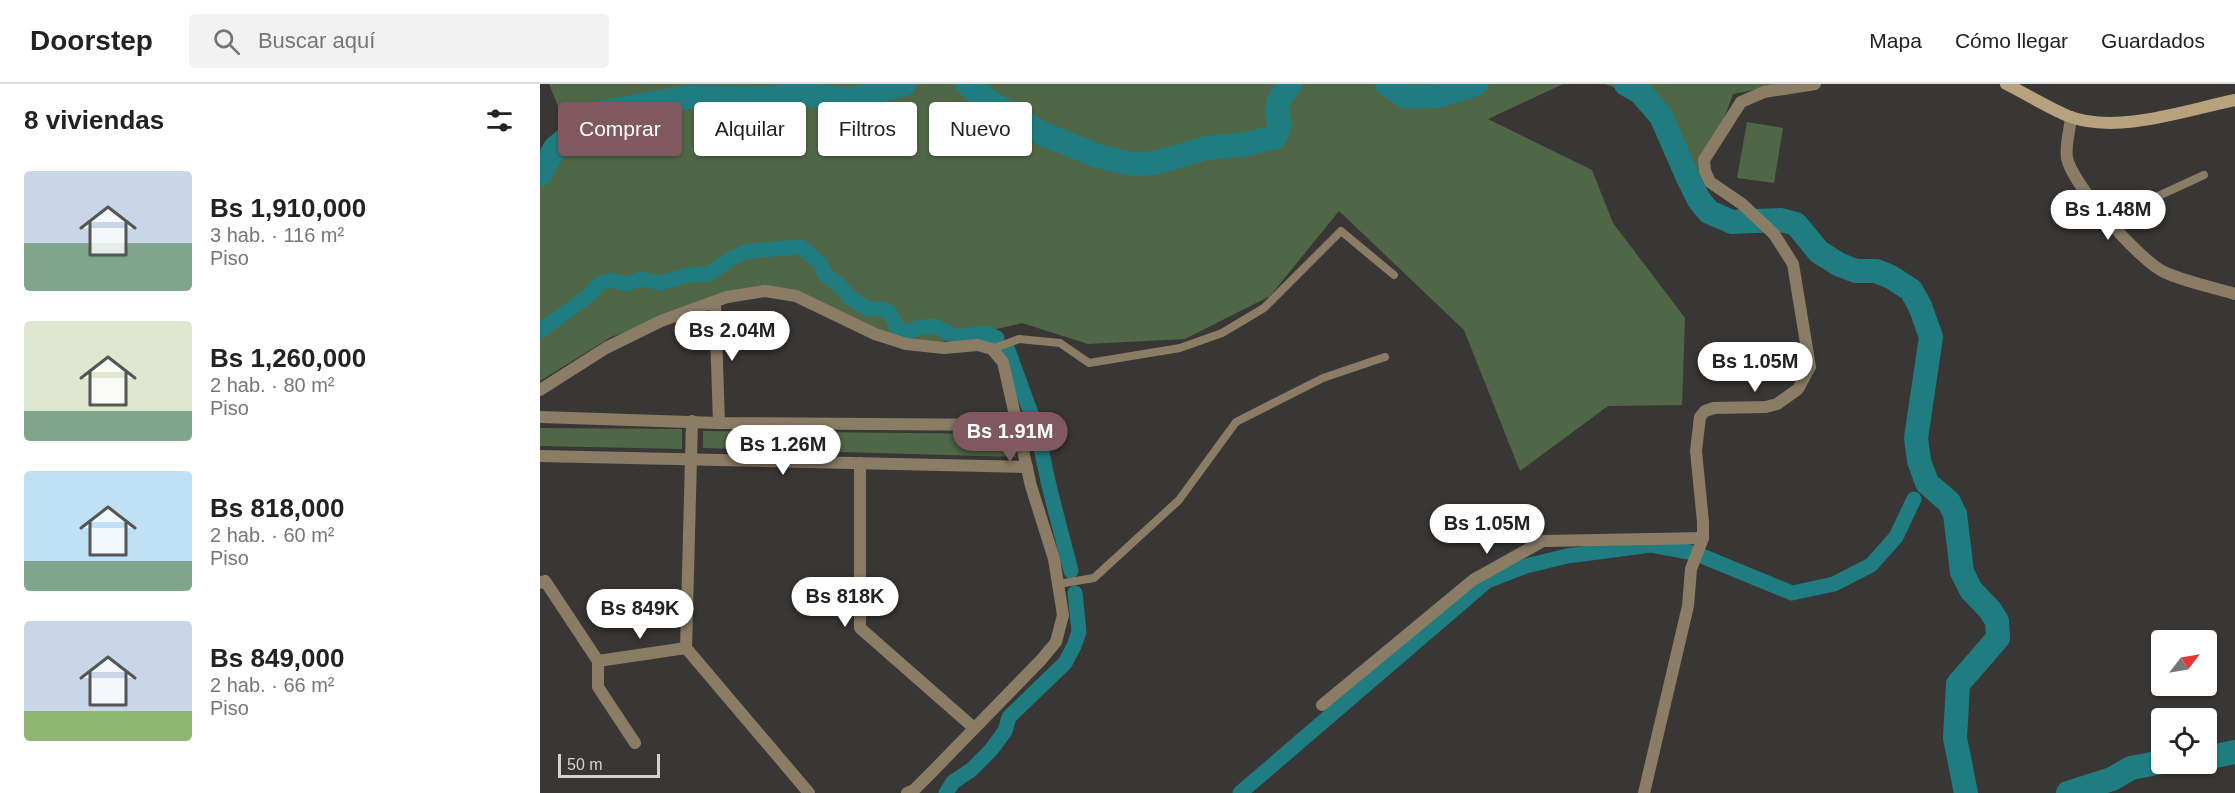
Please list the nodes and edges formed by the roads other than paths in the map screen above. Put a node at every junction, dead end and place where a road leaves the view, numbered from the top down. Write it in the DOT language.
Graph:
graph roads {
  1 [pos="1815,84"];
  2 [pos="2006,84"];
  3 [pos="2235,100"];
  4 [pos="2071,117"];
  5 [pos="2204,175"];
  6 [pos="2108,219"];
  7 [pos="1394,275"];
  8 [pos="2235,294"];
  9 [pos="715,302"];
  10 [pos="992,349"];
  11 [pos="1385,357"];
  12 [pos="540,390"];
  13 [pos="540,417"];
  14 [pos="692,421"];
  15 [pos="719,423"];
  16 [pos="1016,425"];
  17 [pos="540,456"];
  18 [pos="690,459"];
  19 [pos="860,463"];
  20 [pos="1026,467"];
  21 [pos="1703,538"];
  22 [pos="540,583"];
  23 [pos="1058,584"];
  24 [pos="686,648"];
  25 [pos="598,661"];
  26 [pos="1322,705"];
  27 [pos="974,728"];
  28 [pos="635,743"];
  29 [pos="808,793"];
  30 [pos="908,793"];
  31 [pos="1644,793"];
  1 -- 21 [label="street"];
  2 -- 4 [label="street"];
  3 -- 4 [label="street"];
  4 -- 6 [label="street"];
  5 -- 6 [label="lane"];
  6 -- 8 [label="street"];
  7 -- 10 [label="lane"];
  9 -- 10 [label="street"];
  9 -- 12 [label="street"];
  9 -- 15 [label="street"];
  10 -- 16 [label="street"];
  11 -- 23 [label="lane"];
  13 -- 14 [label="street"];
  14 -- 15 [label="street"];
  14 -- 18 [label="street"];
  15 -- 16 [label="street"];
  16 -- 20 [label="street"];
  17 -- 18 [label="street"];
  18 -- 19 [label="street"];
  18 -- 24 [label="street"];
  19 -- 20 [label="street"];
  19 -- 27 [label="street"];
  20 -- 23 [label="street"];
  21 -- 26 [label="street"];
  21 -- 31 [label="street"];
  22 -- 25 [label="street"];
  23 -- 27 [label="street"];
  24 -- 25 [label="street"];
  24 -- 29 [label="street"];
  25 -- 28 [label="street"];
  27 -- 30 [label="street"];
}
